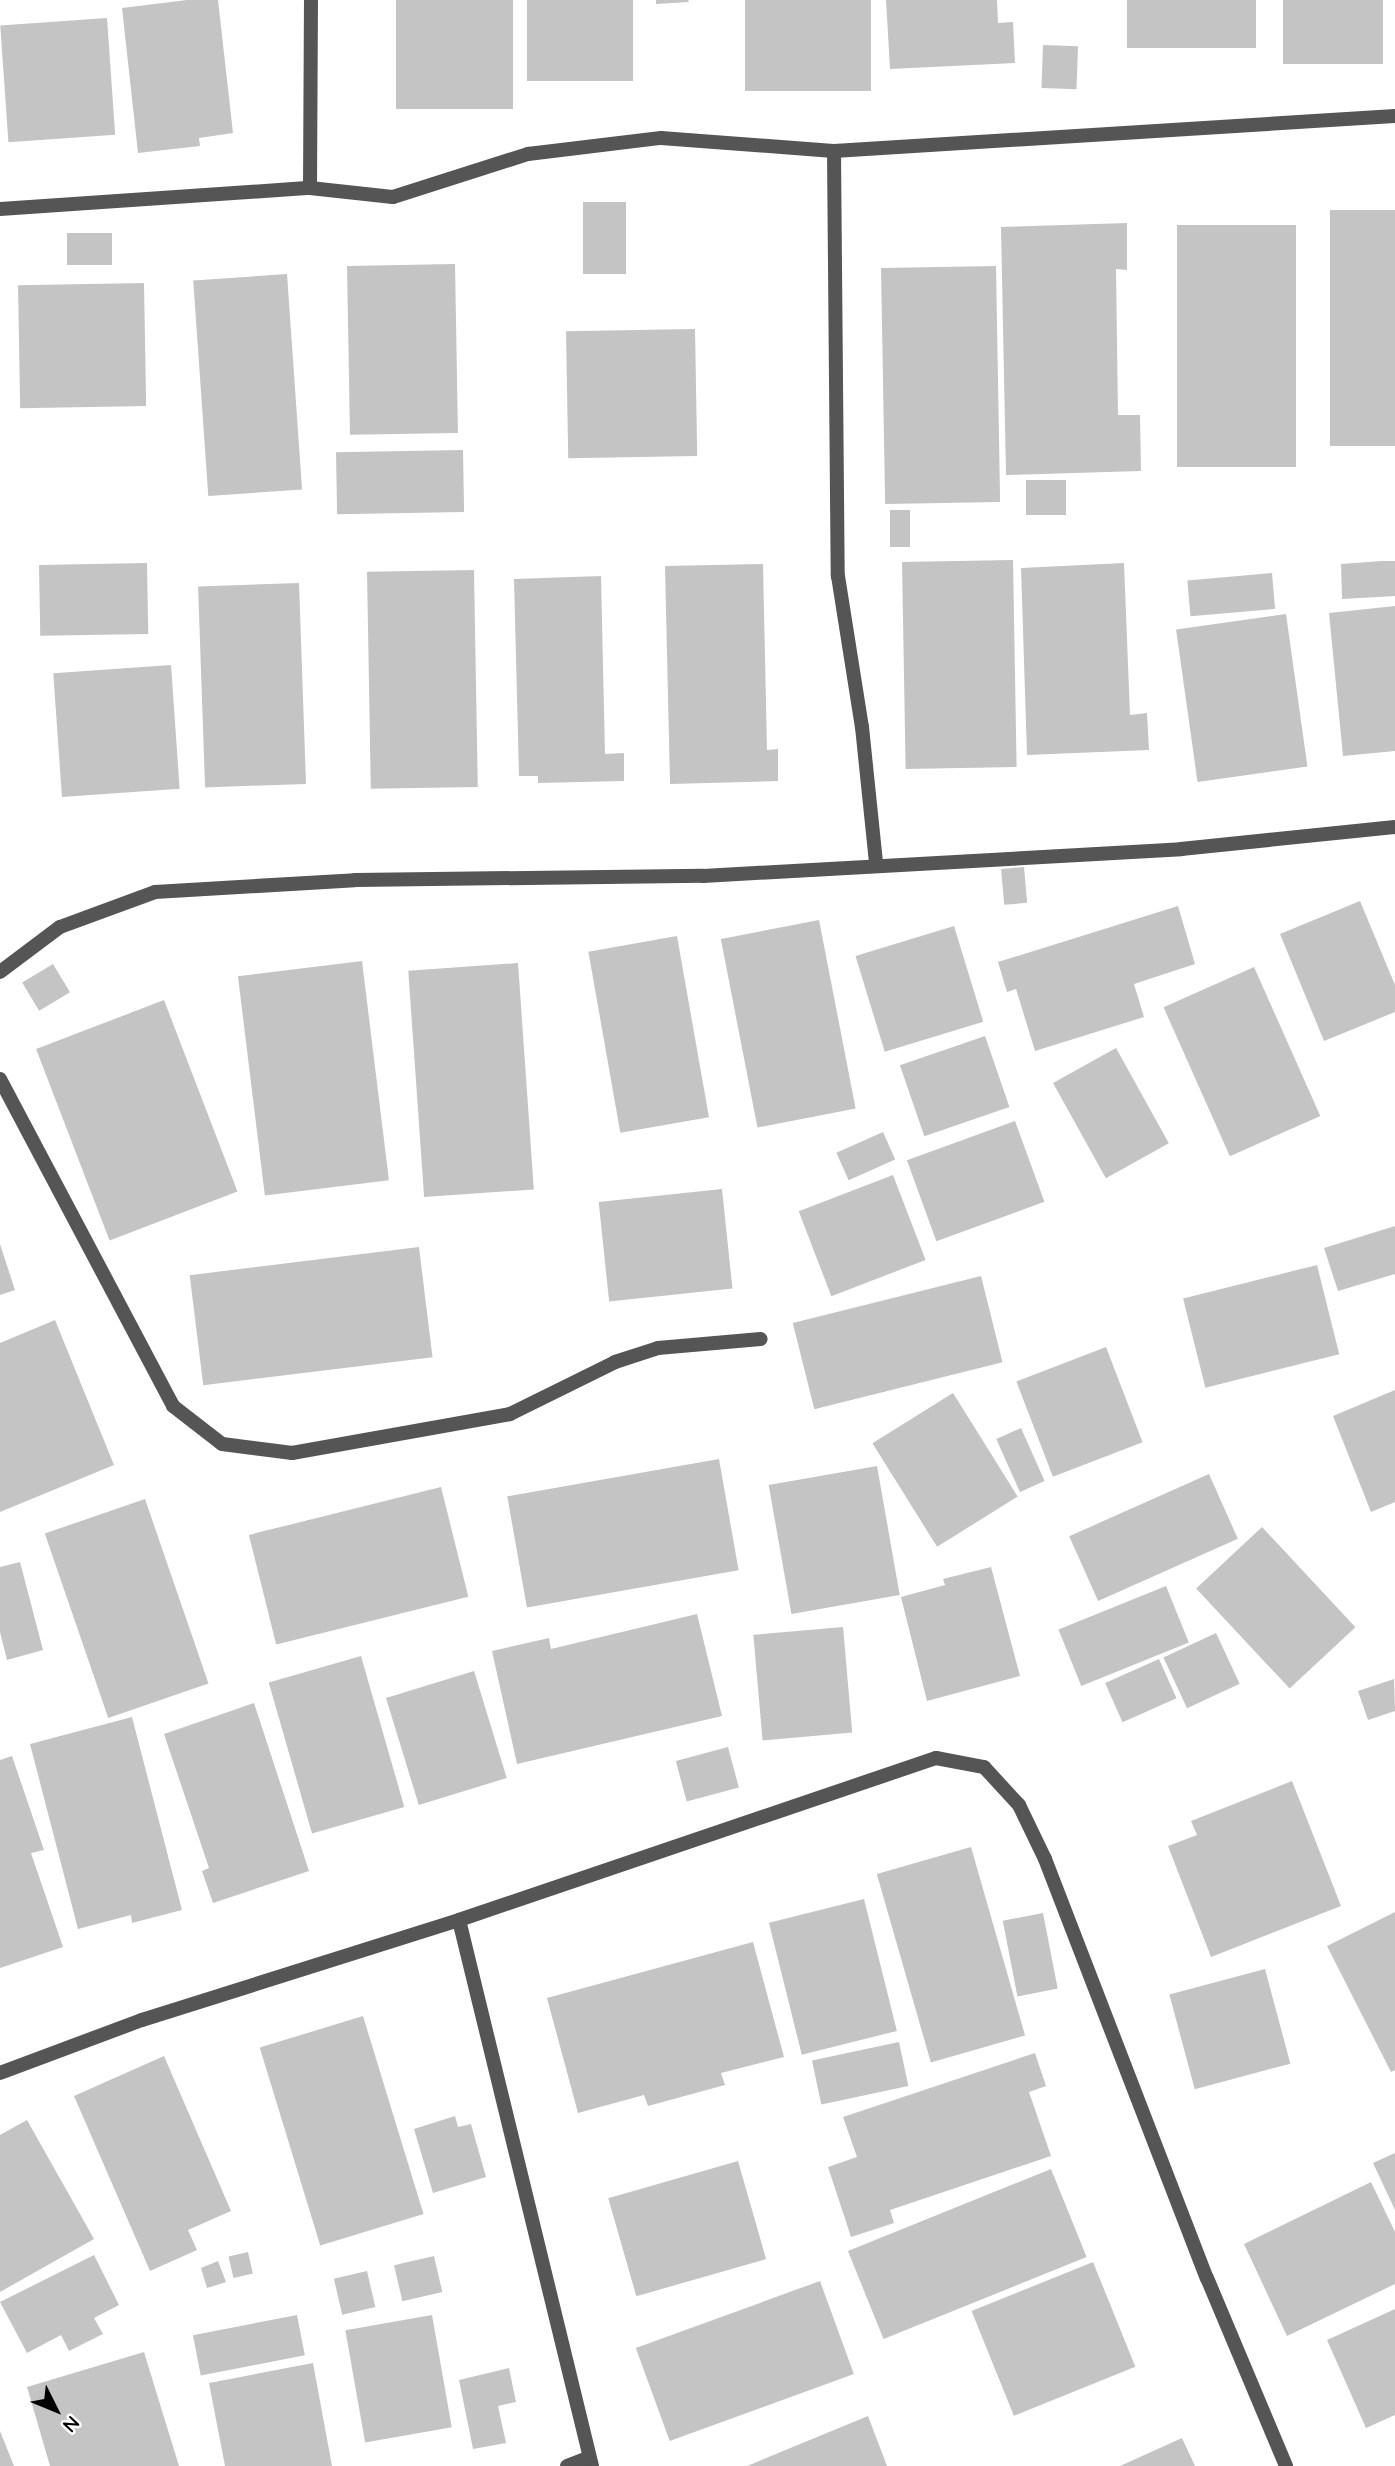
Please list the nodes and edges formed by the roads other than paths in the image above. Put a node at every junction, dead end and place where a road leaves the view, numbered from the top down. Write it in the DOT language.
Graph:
graph roads {
  1 [pos="311,0"];
  2 [pos="1395,116"];
  3 [pos="834,151"];
  4 [pos="310,188"];
  5 [pos="0,209"];
  6 [pos="1395,827"];
  7 [pos="876,863"];
  8 [pos="0,972"];
  9 [pos="0,1079"];
  10 [pos="761,1339"];
  11 [pos="458,1920"];
  12 [pos="0,2073"];
  13 [pos="590,2462"];
  14 [pos="568,2466"];
  15 [pos="1286,2466"];
  1 -- 4 [label="street"];
  2 -- 3 [label="street"];
  3 -- 4 [label="street"];
  3 -- 7 [label="street"];
  4 -- 5 [label="street"];
  6 -- 7 [label="street"];
  7 -- 8 [label="street"];
  9 -- 10 [label="street"];
  11 -- 12 [label="street"];
  11 -- 13 [label="street"];
  11 -- 15 [label="street"];
  13 -- 14 [label="street"];
}
